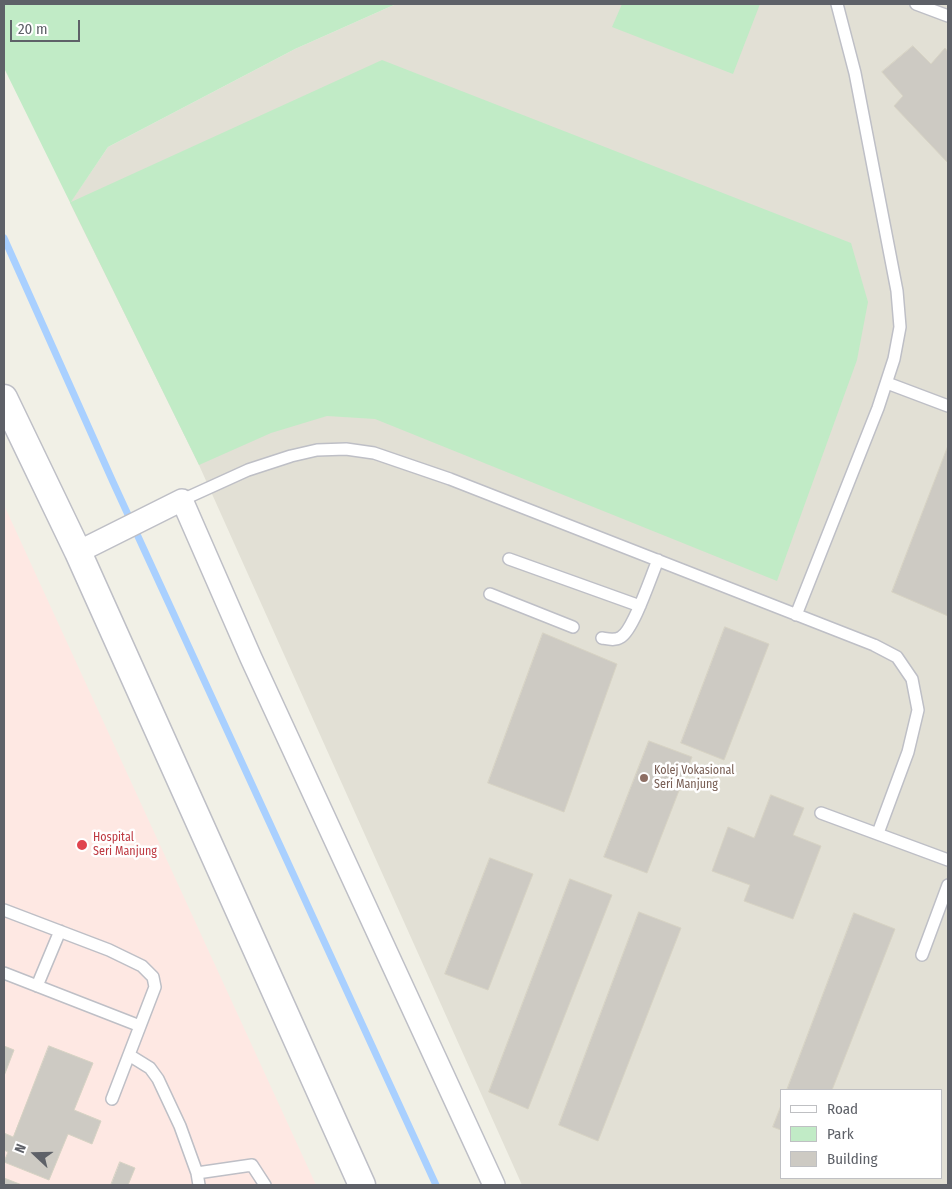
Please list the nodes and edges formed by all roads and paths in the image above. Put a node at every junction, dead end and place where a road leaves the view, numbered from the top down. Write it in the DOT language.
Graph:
graph roads {
  1 [pos="837,4"];
  2 [pos="916,4"];
  3 [pos="948,16"];
  4 [pos="887,382"];
  5 [pos="4,400"];
  6 [pos="948,406"];
  7 [pos="182,500"];
  8 [pos="78,552"];
  9 [pos="509,559"];
  10 [pos="658,560"];
  11 [pos="490,594"];
  12 [pos="640,606"];
  13 [pos="796,615"];
  14 [pos="573,627"];
  15 [pos="602,638"];
  16 [pos="821,813"];
  17 [pos="878,833"];
  18 [pos="948,860"];
  19 [pos="948,885"];
  20 [pos="4,910"];
  21 [pos="60,931"];
  22 [pos="922,955"];
  23 [pos="4,973"];
  24 [pos="37,986"];
  25 [pos="140,1026"];
  26 [pos="129,1055"];
  27 [pos="112,1099"];
  28 [pos="197,1173"];
  29 [pos="199,1185"];
  30 [pos="265,1185"];
  31 [pos="362,1185"];
  32 [pos="494,1185"];
  1 -- 4 [label="lane"];
  2 -- 3 [label="lane"];
  4 -- 6 [label="lane"];
  4 -- 13 [label="lane"];
  5 -- 8 [label="street"];
  7 -- 8 [label="street"];
  7 -- 10 [label="lane"];
  7 -- 32 [label="street"];
  8 -- 31 [label="street"];
  9 -- 12 [label="lane"];
  10 -- 12 [label="lane"];
  10 -- 13 [label="lane"];
  11 -- 14 [label="lane"];
  12 -- 15 [label="lane"];
  13 -- 17 [label="lane"];
  16 -- 17 [label="lane"];
  17 -- 18 [label="lane"];
  19 -- 22 [label="lane"];
  20 -- 21 [label="lane"];
  21 -- 24 [label="lane"];
  21 -- 25 [label="lane"];
  23 -- 24 [label="lane"];
  24 -- 25 [label="lane"];
  25 -- 26 [label="lane"];
  26 -- 27 [label="lane"];
  26 -- 28 [label="lane"];
  28 -- 29 [label="lane"];
  28 -- 30 [label="lane"];
}
